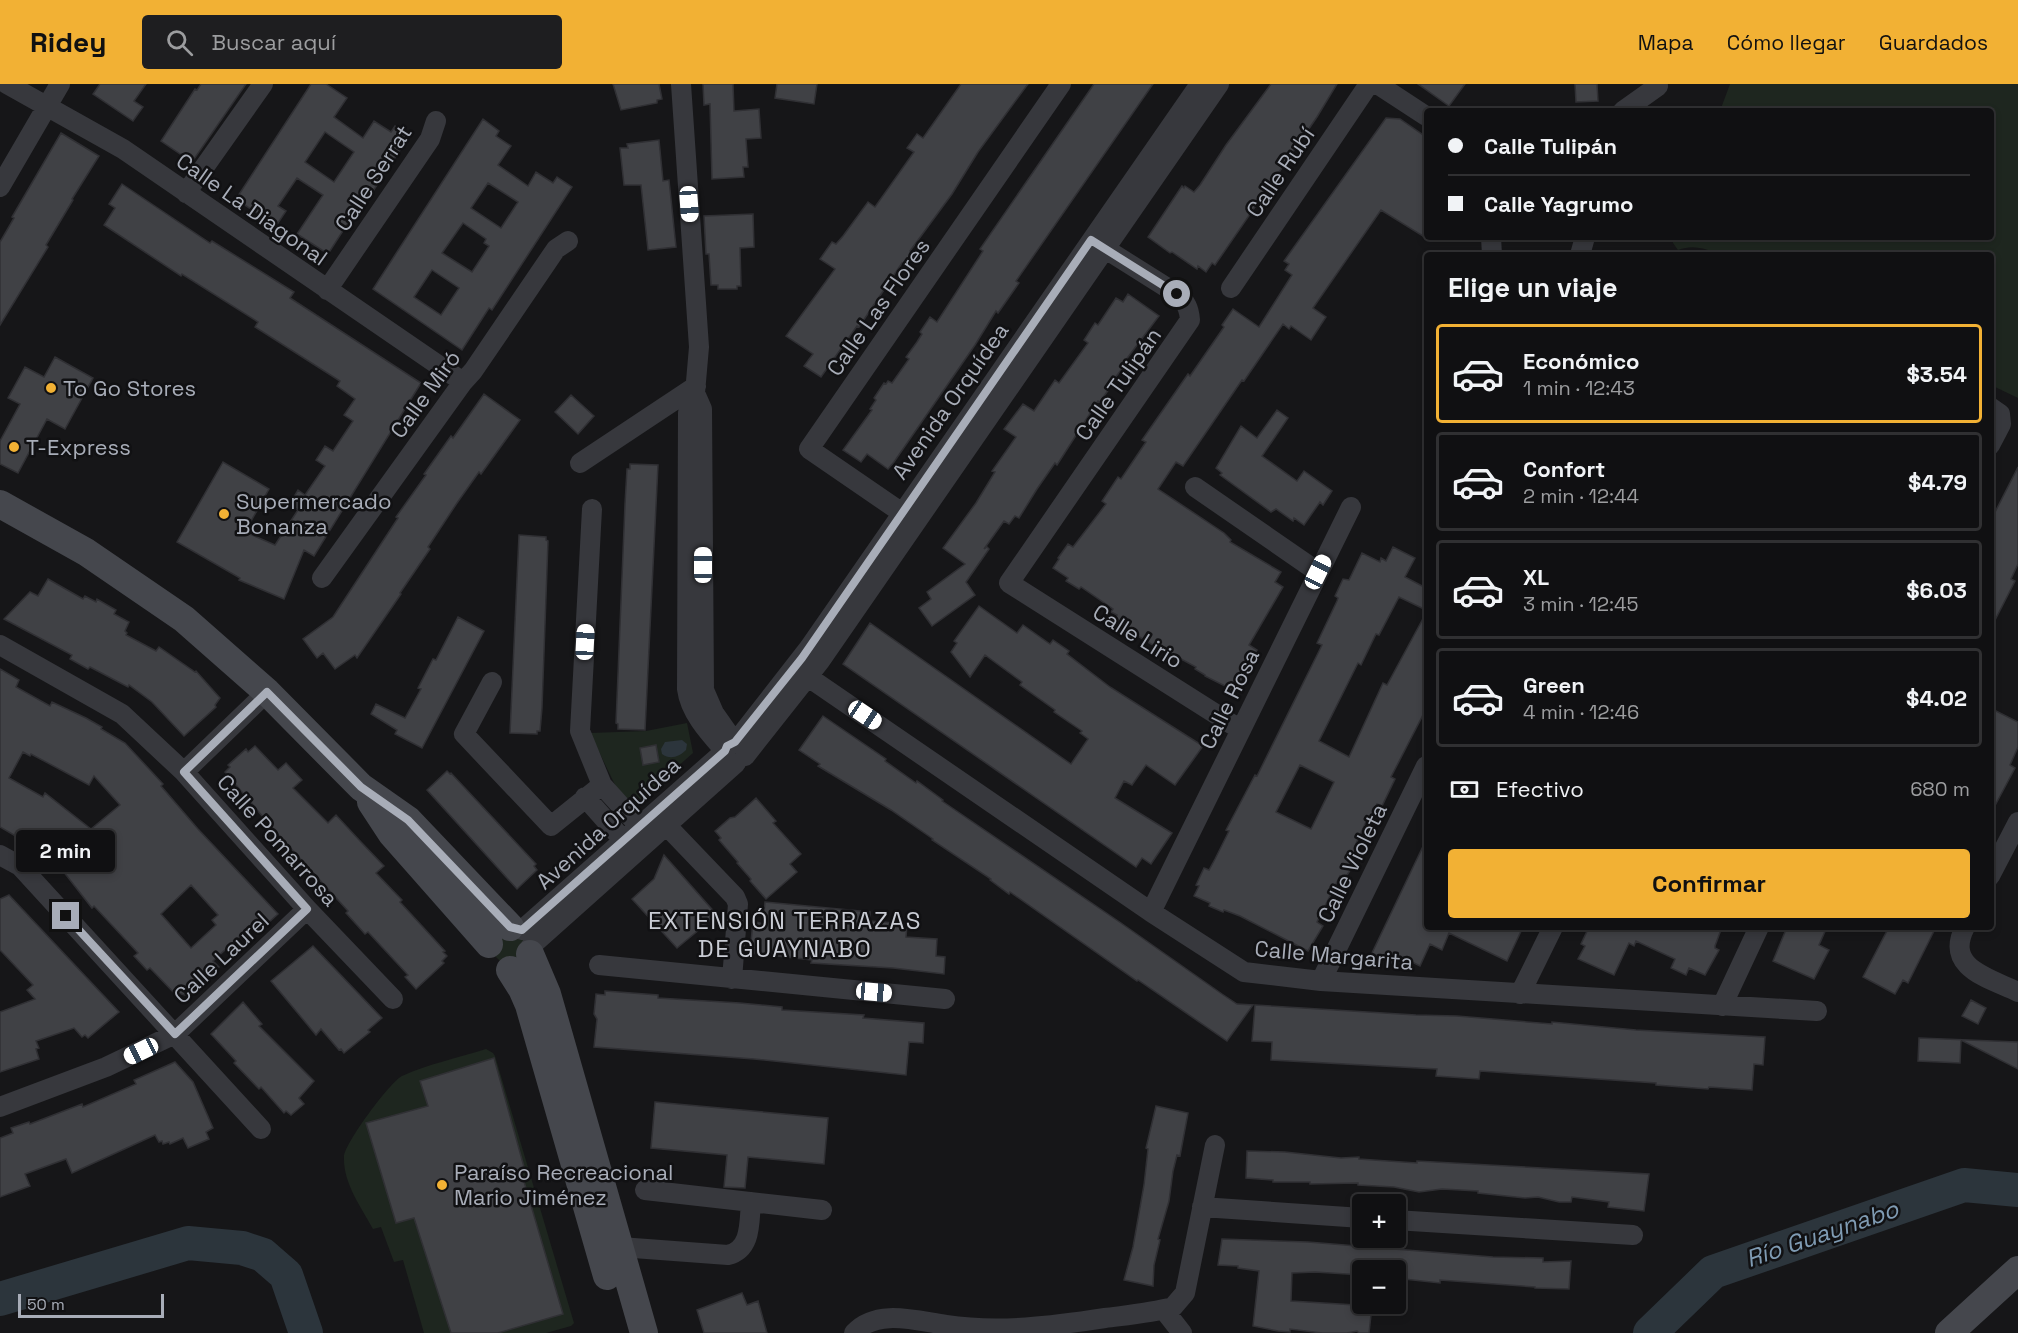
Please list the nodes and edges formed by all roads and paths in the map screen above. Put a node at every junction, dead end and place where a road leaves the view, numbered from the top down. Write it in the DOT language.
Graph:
graph roads {
  1 [pos="7,84"];
  2 [pos="60,84"];
  3 [pos="263,84"];
  4 [pos="681,84"];
  5 [pos="1061,84"];
  6 [pos="1200,84"];
  7 [pos="1219,84"];
  8 [pos="1369,84"];
  9 [pos="1377,84"];
  10 [pos="1658,86"];
  11 [pos="47,106"];
  12 [pos="1627,108"];
  13 [pos="1424,115"];
  14 [pos="436,121"];
  15 [pos="0,187"];
  16 [pos="186,193"];
  17 [pos="568,241"];
  18 [pos="1098,244"];
  19 [pos="1231,288"];
  20 [pos="327,290"];
  21 [pos="463,382"];
  22 [pos="695,390"];
  23 [pos="1994,410"];
  24 [pos="1994,437"];
  25 [pos="580,463"];
  26 [pos="1195,487"];
  27 [pos="0,504"];
  28 [pos="1351,507"];
  29 [pos="592,509"];
  30 [pos="909,518"];
  31 [pos="1318,572"];
  32 [pos="322,578"];
  33 [pos="1009,584"];
  34 [pos="0,645"];
  35 [pos="802,672"];
  36 [pos="492,682"];
  37 [pos="267,692"];
  38 [pos="1241,730"];
  39 [pos="735,753"];
  40 [pos="1424,770"];
  41 [pos="184,772"];
  42 [pos="602,785"];
  43 [pos="585,798"];
  44 [pos="2018,822"];
  45 [pos="667,826"];
  46 [pos="640,827"];
  47 [pos="624,841"];
  48 [pos="0,855"];
  49 [pos="20,866"];
  50 [pos="1994,868"];
  51 [pos="0,874"];
  52 [pos="307,909"];
  53 [pos="1151,912"];
  54 [pos="1552,930"];
  55 [pos="1758,930"];
  56 [pos="1963,930"];
  57 [pos="515,945"];
  58 [pos="599,965"];
  59 [pos="732,979"];
  60 [pos="1321,981"];
  61 [pos="2018,992"];
  62 [pos="1520,994"];
  63 [pos="393,999"];
  64 [pos="945,999"];
  65 [pos="1722,1006"];
  66 [pos="1817,1011"];
  67 [pos="175,1034"];
  68 [pos="0,1107"];
  69 [pos="261,1129"];
  70 [pos="1215,1145"];
  71 [pos="645,1190"];
  72 [pos="751,1202"];
  73 [pos="1202,1207"];
  74 [pos="822,1210"];
  75 [pos="1352,1217"];
  76 [pos="1406,1221"];
  77 [pos="1633,1235"];
  78 [pos="620,1247"];
  79 [pos="2013,1275"];
  80 [pos="1164,1310"];
  81 [pos="624,1333"];
  82 [pos="644,1333"];
  83 [pos="854,1333"];
  84 [pos="1182,1333"];
  85 [pos="1949,1333"];
  1 -- 11 [label="street, Calle La Diagonal"];
  2 -- 11 [label="street"];
  3 -- 16 [label="street"];
  4 -- 22 [label="street"];
  5 -- 30 [label="street, Calle Las Flores"];
  6 -- 18 [label="street, Avenida Orquídea"];
  7 -- 18 [label="street, Avenida Orquídea"];
  8 -- 19 [label="street, Calle Rubí"];
  9 -- 13 [label="street"];
  10 -- 12 [label="street"];
  11 -- 15 [label="street"];
  11 -- 16 [label="street, Calle La Diagonal"];
  14 -- 20 [label="street, Calle Serrat"];
  16 -- 20 [label="street, Calle La Diagonal"];
  17 -- 21 [label="street, Calle Miró"];
  18 -- 30 [label="street, Avenida Orquídea"];
  18 -- 33 [label="street, Calle Tulipán"];
  20 -- 21 [label="street, Calle La Diagonal"];
  21 -- 32 [label="street, Calle Miró"];
  22 -- 25 [label="street"];
  22 -- 39 [label="street"];
  23 -- 24 [label="street"];
  26 -- 31 [label="street"];
  27 -- 37 [label="street"];
  28 -- 31 [label="street, Calle Rosa"];
  29 -- 42 [label="street"];
  30 -- 35 [label="street, Avenida Orquídea"];
  31 -- 38 [label="street, Calle Rosa"];
  33 -- 38 [label="street, Calle Lirio"];
  34 -- 41 [label="street, Calle Pomarrosa"];
  35 -- 39 [label="street, Avenida Orquídea"];
  35 -- 53 [label="street, Calle Margarita"];
  36 -- 43 [label="street"];
  37 -- 41 [label="street"];
  37 -- 57 [label="street"];
  38 -- 53 [label="street, Calle Rosa"];
  39 -- 45 [label="street, Avenida Orquídea"];
  39 -- 46 [label="street, Avenida Orquídea"];
  40 -- 60 [label="street, Calle Violeta"];
  41 -- 52 [label="street, Calle Pomarrosa"];
  42 -- 43 [label="street"];
  42 -- 46 [label="street"];
  43 -- 47 [label="street"];
  44 -- 50 [label="street"];
  45 -- 57 [label="street, Avenida Orquídea"];
  45 -- 59 [label="street"];
  46 -- 47 [label="street, Avenida Orquídea"];
  47 -- 57 [label="street, Avenida Orquídea"];
  48 -- 49 [label="street"];
  49 -- 51 [label="street"];
  49 -- 67 [label="street"];
  52 -- 63 [label="street, Calle Pomarrosa"];
  52 -- 67 [label="street, Calle Laurel"];
  53 -- 60 [label="street, Calle Margarita"];
  54 -- 62 [label="street"];
  55 -- 65 [label="street"];
  56 -- 61 [label="street"];
  57 -- 78 [label="street"];
  57 -- 81 [label="street"];
  58 -- 59 [label="street"];
  59 -- 64 [label="street"];
  60 -- 62 [label="street, Calle Margarita"];
  62 -- 65 [label="street, Calle Margarita"];
  65 -- 66 [label="street, Calle Margarita"];
  67 -- 68 [label="street, Calle Laurel"];
  67 -- 69 [label="street"];
  70 -- 73 [label="street"];
  71 -- 72 [label="street"];
  72 -- 74 [label="street"];
  72 -- 78 [label="street"];
  73 -- 75 [label="street"];
  73 -- 80 [label="street"];
  76 -- 77 [label="street"];
  78 -- 82 [label="street"];
  79 -- 85 [label="street"];
  80 -- 83 [label="street"];
  80 -- 84 [label="street"];
}
